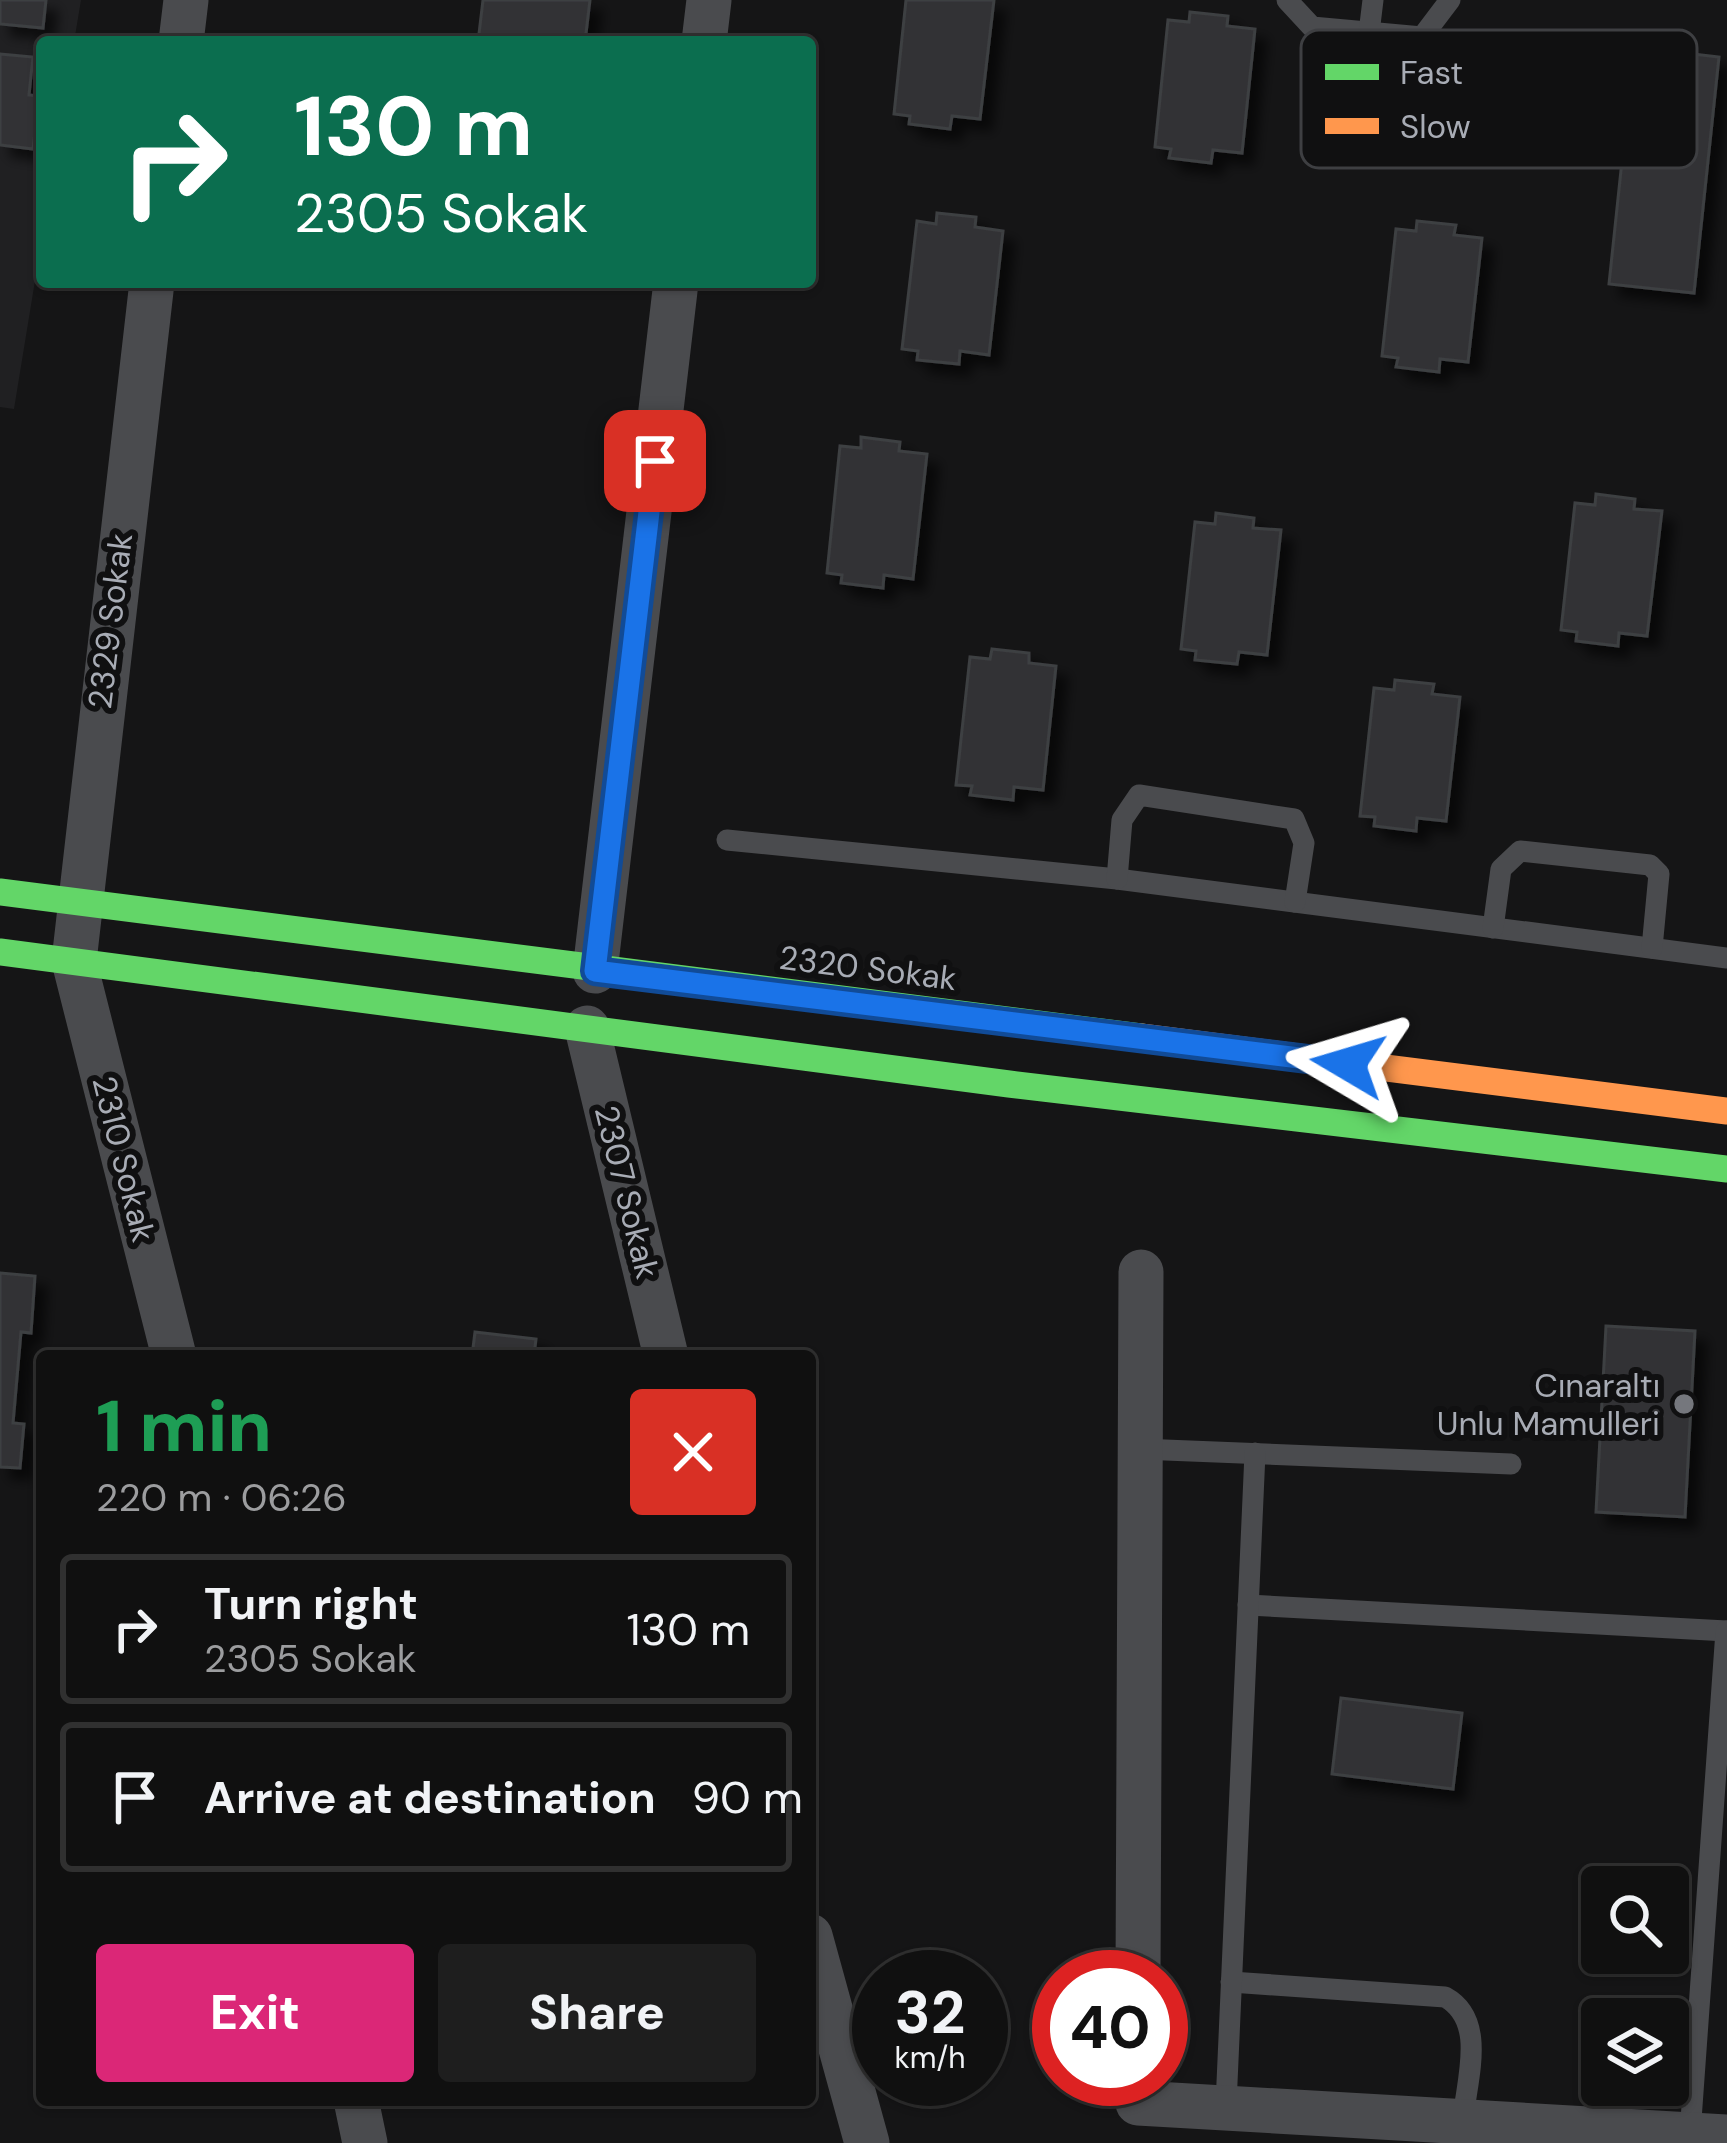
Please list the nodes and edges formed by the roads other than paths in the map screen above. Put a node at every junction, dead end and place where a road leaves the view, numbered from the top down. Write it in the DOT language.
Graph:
graph roads {
  1 [pos="186,0"];
  2 [pos="709,0"];
  3 [pos="1287,0"];
  4 [pos="1373,0"];
  5 [pos="1450,0"];
  6 [pos="1336,30"];
  7 [pos="1369,30"];
  8 [pos="1427,30"];
  9 [pos="182,36"];
  10 [pos="705,36"];
  11 [pos="151,288"];
  12 [pos="675,288"];
  13 [pos="727,840"];
  14 [pos="1117,879"];
  15 [pos="0,892"];
  16 [pos="76,902"];
  17 [pos="1295,902"];
  18 [pos="1493,928"];
  19 [pos="1652,948"];
  20 [pos="0,952"];
  21 [pos="1727,958"];
  22 [pos="74,961"];
  23 [pos="595,971"];
  24 [pos="587,1028"];
  25 [pos="1727,1111"];
  26 [pos="1727,1169"];
  27 [pos="1141,1272"];
  28 [pos="172,1350"];
  29 [pos="665,1350"];
  30 [pos="1140,1448"];
  31 [pos="1256,1454"];
  32 [pos="1511,1464"];
  33 [pos="1249,1605"];
  34 [pos="1727,1631"];
  35 [pos="1138,1950"];
  36 [pos="816,1958"];
  37 [pos="1232,1982"];
  38 [pos="357,2106"];
  39 [pos="1138,2108"];
  40 [pos="1201,2117"];
  41 [pos="1463,2119"];
  42 [pos="1709,2136"];
  43 [pos="365,2143"];
  44 [pos="867,2143"];
  1 -- 9 [label="street"];
  2 -- 10 [label="street"];
  3 -- 6 [label="lane"];
  4 -- 7 [label="lane"];
  5 -- 8 [label="lane"];
  11 -- 16 [label="street, 2329 Sokak"];
  12 -- 23 [label="street"];
  13 -- 14 [label="lane"];
  14 -- 17 [label="lane"];
  14 -- 17 [label="lane"];
  15 -- 16 [label="street, 2320 Sokak"];
  16 -- 22 [label="street, 2329 Sokak"];
  16 -- 23 [label="street, 2320 Sokak"];
  17 -- 18 [label="lane"];
  18 -- 19 [label="lane"];
  18 -- 19 [label="lane"];
  19 -- 21 [label="lane"];
  20 -- 22 [label="street"];
  22 -- 24 [label="street"];
  22 -- 28 [label="street, 2310 Sokak"];
  23 -- 25 [label="street, 2320 Sokak"];
  24 -- 26 [label="street"];
  24 -- 29 [label="street, 2307 Sokak"];
  27 -- 30 [label="street"];
  30 -- 31 [label="lane"];
  30 -- 35 [label="street"];
  31 -- 32 [label="lane"];
  31 -- 33 [label="lane"];
  33 -- 34 [label="lane"];
  33 -- 37 [label="lane"];
  34 -- 42 [label="lane"];
  36 -- 44 [label="street"];
  37 -- 40 [label="lane"];
  37 -- 41 [label="lane"];
  38 -- 43 [label="street"];
  39 -- 40 [label="street"];
  40 -- 41 [label="street"];
  41 -- 42 [label="street"];
}
